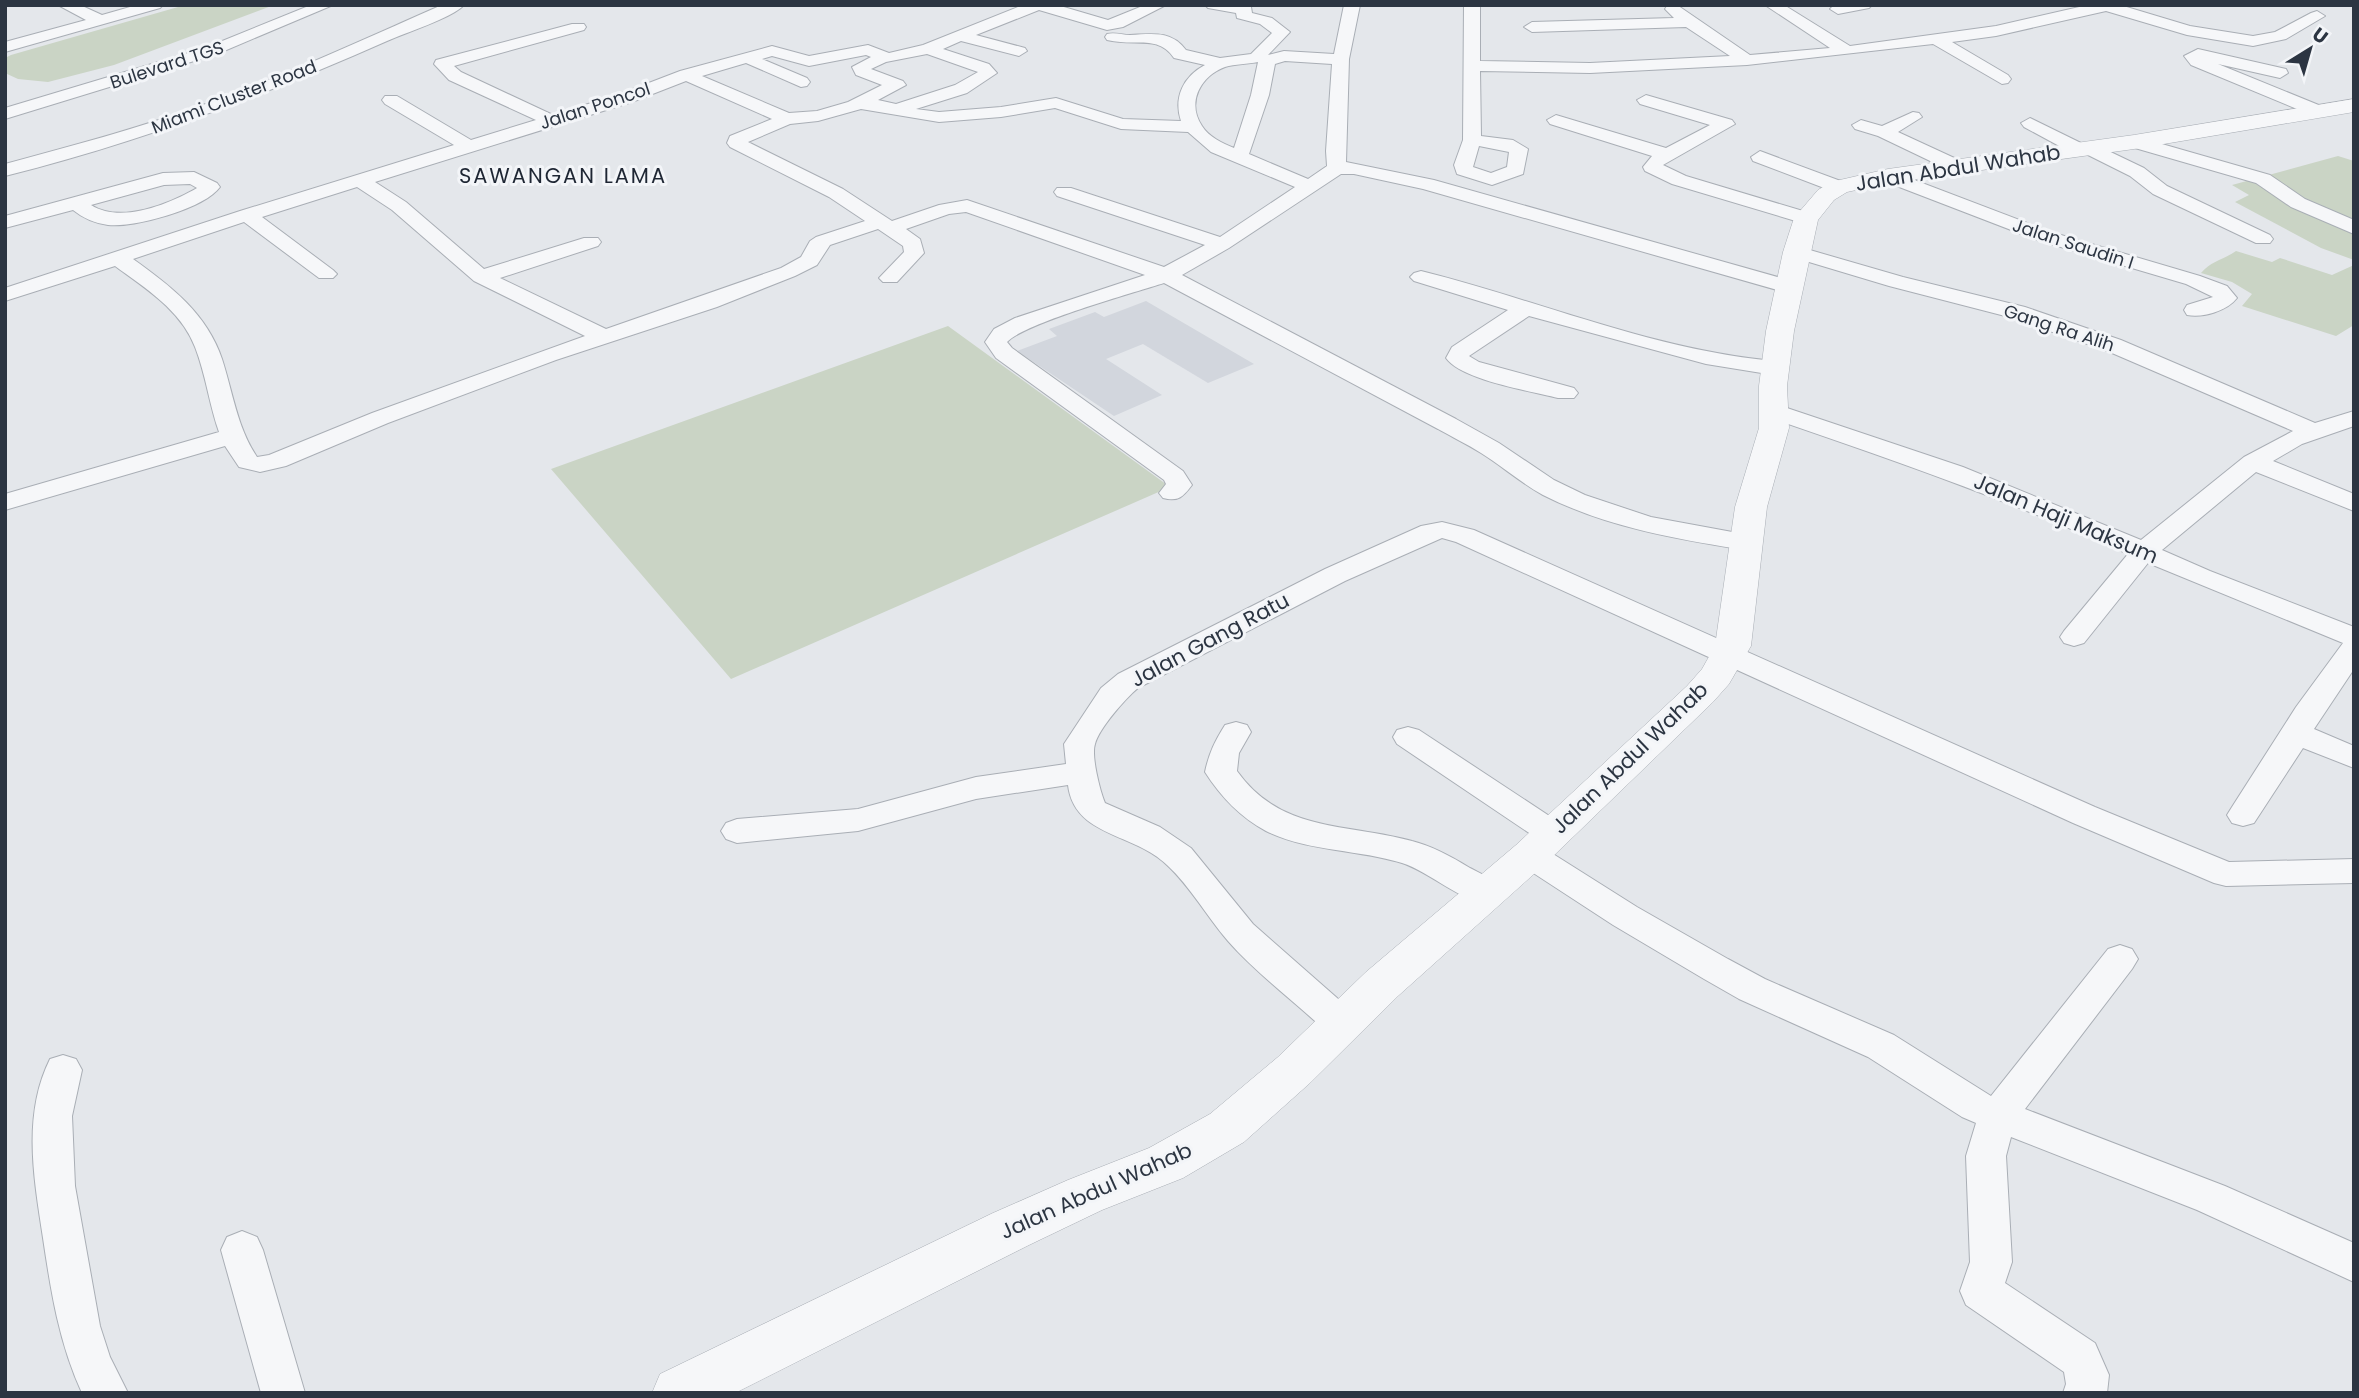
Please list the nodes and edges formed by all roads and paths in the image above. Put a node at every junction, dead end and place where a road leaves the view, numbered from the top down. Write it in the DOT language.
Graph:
graph roads {
  1 [pos="66,5"];
  2 [pos="155,5"];
  3 [pos="293,5"];
  4 [pos="325,5"];
  5 [pos="456,5"];
  6 [pos="1039,5"];
  7 [pos="1158,5"];
  8 [pos="1352,5"];
  9 [pos="1472,5"];
  10 [pos="1670,5"];
  11 [pos="1773,5"];
  12 [pos="1864,5"];
  13 [pos="2107,5"];
  14 [pos="1220,6"];
  15 [pos="1573,7"];
  16 [pos="1838,9"];
  17 [pos="2317,16"];
  18 [pos="102,20"];
  19 [pos="1689,22"];
  20 [pos="578,27"];
  21 [pos="1532,27"];
  22 [pos="1579,27"];
  23 [pos="960,36"];
  24 [pos="1113,37"];
  25 [pos="1937,40"];
  26 [pos="5,47"];
  27 [pos="928,49"];
  28 [pos="1018,51"];
  29 [pos="1847,51"];
  30 [pos="885,57"];
  31 [pos="747,58"];
  32 [pos="1342,60"];
  33 [pos="1748,61"];
  34 [pos="1220,63"];
  35 [pos="1472,66"];
  36 [pos="2280,73"];
  37 [pos="686,75"];
  38 [pos="2003,79"];
  39 [pos="801,82"];
  40 [pos="71,90"];
  41 [pos="391,100"];
  42 [pos="1646,100"];
  43 [pos="5,103"];
  44 [pos="2354,105"];
  45 [pos="850,106"];
  46 [pos="898,110"];
  47 [pos="2320,112"];
  48 [pos="5,114"];
  49 [pos="1913,117"];
  50 [pos="787,119"];
  51 [pos="550,120"];
  52 [pos="1556,120"];
  53 [pos="2030,123"];
  54 [pos="1861,125"];
  55 [pos="1192,127"];
  56 [pos="1884,132"];
  57 [pos="1472,140"];
  58 [pos="2134,142"];
  59 [pos="468,146"];
  60 [pos="2085,149"];
  61 [pos="1241,150"];
  62 [pos="1668,155"];
  63 [pos="1760,157"];
  64 [pos="1956,166"];
  65 [pos="1337,168"];
  66 [pos="5,170"];
  67 [pos="1888,176"];
  68 [pos="359,180"];
  69 [pos="1309,186"];
  70 [pos="1839,187"];
  71 [pos="1064,192"];
  72 [pos="1096,202"];
  73 [pos="77,203"];
  74 [pos="247,215"];
  75 [pos="1072,217"];
  76 [pos="5,222"];
  77 [pos="885,225"];
  78 [pos="2354,228"];
  79 [pos="2263,239"];
  80 [pos="591,242"];
  81 [pos="1222,244"];
  82 [pos="1798,253"];
  83 [pos="119,259"];
  84 [pos="326,274"];
  85 [pos="1166,275"];
  86 [pos="1421,277"];
  87 [pos="481,278"];
  88 [pos="890,278"];
  89 [pos="5,295"];
  90 [pos="1525,309"];
  91 [pos="2195,310"];
  92 [pos="2101,323"];
  93 [pos="2078,333"];
  94 [pos="603,336"];
  95 [pos="1774,368"];
  96 [pos="1566,393"];
  97 [pos="1773,411"];
  98 [pos="2354,418"];
  99 [pos="2313,431"];
  100 [pos="232,436"];
  101 [pos="2253,462"];
  102 [pos="1172,493"];
  103 [pos="5,502"];
  104 [pos="2354,503"];
  105 [pos="1745,542"];
  106 [pos="2145,550"];
  107 [pos="2074,637"];
  108 [pos="2354,638"];
  109 [pos="2354,648"];
  110 [pos="1730,655"];
  111 [pos="1236,732"];
  112 [pos="2297,733"];
  113 [pos="1408,737"];
  114 [pos="2354,758"];
  115 [pos="1082,772"];
  116 [pos="2243,815"];
  117 [pos="737,831"];
  118 [pos="1544,853"];
  119 [pos="2354,871"];
  120 [pos="1487,893"];
  121 [pos="2120,959"];
  122 [pos="1340,1022"];
  123 [pos="63,1070"];
  124 [pos="1997,1116"];
  125 [pos="242,1250"];
  126 [pos="2354,1263"];
  127 [pos="686,1391"];
  128 [pos="106,1393"];
  129 [pos="283,1393"];
  130 [pos="2085,1393"];
  1 -- 18 [label="street"];
  2 -- 18 [label="street"];
  3 -- 40 [label="street, Bulevard TGS"];
  4 -- 40 [label="street, Bulevard TGS"];
  5 -- 66 [label="street, Miami Cluster Road"];
  6 -- 7 [label="street"];
  6 -- 23 [label="street"];
  8 -- 32 [label="street"];
  9 -- 35 [label="street"];
  10 -- 19 [label="street"];
  11 -- 29 [label="street"];
  12 -- 16 [label="street"];
  13 -- 17 [label="street"];
  13 -- 25 [label="street"];
  14 -- 34 [label="street"];
  15 -- 22 [label="street"];
  18 -- 26 [label="street"];
  19 -- 22 [label="street"];
  19 -- 33 [label="street"];
  20 -- 51 [label="street"];
  21 -- 22 [label="street"];
  23 -- 27 [label="street"];
  23 -- 28 [label="street"];
  24 -- 34 [label="street"];
  25 -- 29 [label="street"];
  25 -- 38 [label="street"];
  27 -- 30 [label="street"];
  27 -- 46 [label="street"];
  29 -- 33 [label="street"];
  30 -- 31 [label="street, Jalan Poncol"];
  30 -- 45 [label="street"];
  31 -- 37 [label="street, Jalan Poncol"];
  31 -- 39 [label="street"];
  32 -- 61 [label="street"];
  32 -- 65 [label="street"];
  33 -- 35 [label="street"];
  34 -- 55 [label="street"];
  35 -- 57 [label="street"];
  36 -- 47 [label="street"];
  37 -- 50 [label="street"];
  37 -- 51 [label="street, Jalan Poncol"];
  40 -- 43 [label="street, Bulevard TGS"];
  40 -- 48 [label="street, Bulevard TGS"];
  41 -- 59 [label="street"];
  42 -- 62 [label="street"];
  44 -- 47 [label="street, Jalan Abdul Wahab"];
  45 -- 46 [label="street"];
  45 -- 50 [label="street"];
  46 -- 55 [label="street"];
  47 -- 58 [label="street, Jalan Abdul Wahab"];
  49 -- 56 [label="street"];
  50 -- 77 [label="street"];
  51 -- 59 [label="street, Jalan Poncol"];
  52 -- 62 [label="street"];
  53 -- 60 [label="street"];
  54 -- 56 [label="street"];
  55 -- 69 [label="street"];
  56 -- 64 [label="street"];
  58 -- 60 [label="street, Jalan Abdul Wahab"];
  58 -- 78 [label="street"];
  59 -- 68 [label="street, Jalan Poncol"];
  60 -- 64 [label="street, Jalan Abdul Wahab"];
  60 -- 79 [label="street"];
  62 -- 82 [label="street"];
  63 -- 70 [label="street"];
  64 -- 67 [label="street, Jalan Abdul Wahab"];
  65 -- 69 [label="street"];
  65 -- 82 [label="street"];
  67 -- 70 [label="street, Jalan Abdul Wahab"];
  67 -- 91 [label="street, Jalan Saudin I"];
  68 -- 74 [label="street, Jalan Poncol"];
  68 -- 87 [label="street"];
  69 -- 81 [label="street"];
  70 -- 82 [label="street, Jalan Abdul Wahab"];
  71 -- 72 [label="street"];
  72 -- 75 [label="street"];
  72 -- 81 [label="street"];
  73 -- 73 [label="street"];
  73 -- 76 [label="street"];
  74 -- 83 [label="street, Jalan Poncol"];
  74 -- 84 [label="street"];
  77 -- 85 [label="street"];
  77 -- 88 [label="street"];
  77 -- 94 [label="street"];
  80 -- 87 [label="street"];
  81 -- 85 [label="street"];
  82 -- 93 [label="street, Gang Ra Alih"];
  82 -- 95 [label="street"];
  83 -- 89 [label="street, Jalan Poncol"];
  83 -- 100 [label="street"];
  85 -- 102 [label="street"];
  85 -- 105 [label="street"];
  86 -- 90 [label="street"];
  87 -- 94 [label="street"];
  90 -- 95 [label="street"];
  90 -- 96 [label="street"];
  92 -- 93 [label="street"];
  93 -- 99 [label="street, Gang Ra Alih"];
  94 -- 100 [label="street"];
  95 -- 97 [label="street"];
  97 -- 105 [label="street"];
  97 -- 106 [label="street, Jalan Haji Maksum"];
  98 -- 99 [label="street"];
  99 -- 101 [label="street"];
  100 -- 103 [label="street"];
  101 -- 104 [label="street"];
  101 -- 106 [label="street"];
  105 -- 110 [label="street"];
  106 -- 107 [label="street"];
  106 -- 108 [label="street, Jalan Haji Maksum"];
  109 -- 112 [label="street"];
  110 -- 115 [label="street, Jalan Gang Ratu"];
  110 -- 118 [label="street, Jalan Abdul Wahab"];
  110 -- 119 [label="street, Jalan Gang Ratu"];
  111 -- 120 [label="street"];
  112 -- 114 [label="street"];
  112 -- 116 [label="street"];
  113 -- 118 [label="street"];
  115 -- 117 [label="street"];
  115 -- 122 [label="street, Jalan Gang Ratu"];
  118 -- 120 [label="street, Jalan Abdul Wahab"];
  118 -- 124 [label="street"];
  120 -- 122 [label="street, Jalan Abdul Wahab"];
  121 -- 124 [label="street"];
  122 -- 127 [label="street, Jalan Abdul Wahab"];
  123 -- 128 [label="street"];
  124 -- 126 [label="street"];
  124 -- 130 [label="street"];
  125 -- 129 [label="street"];
}
